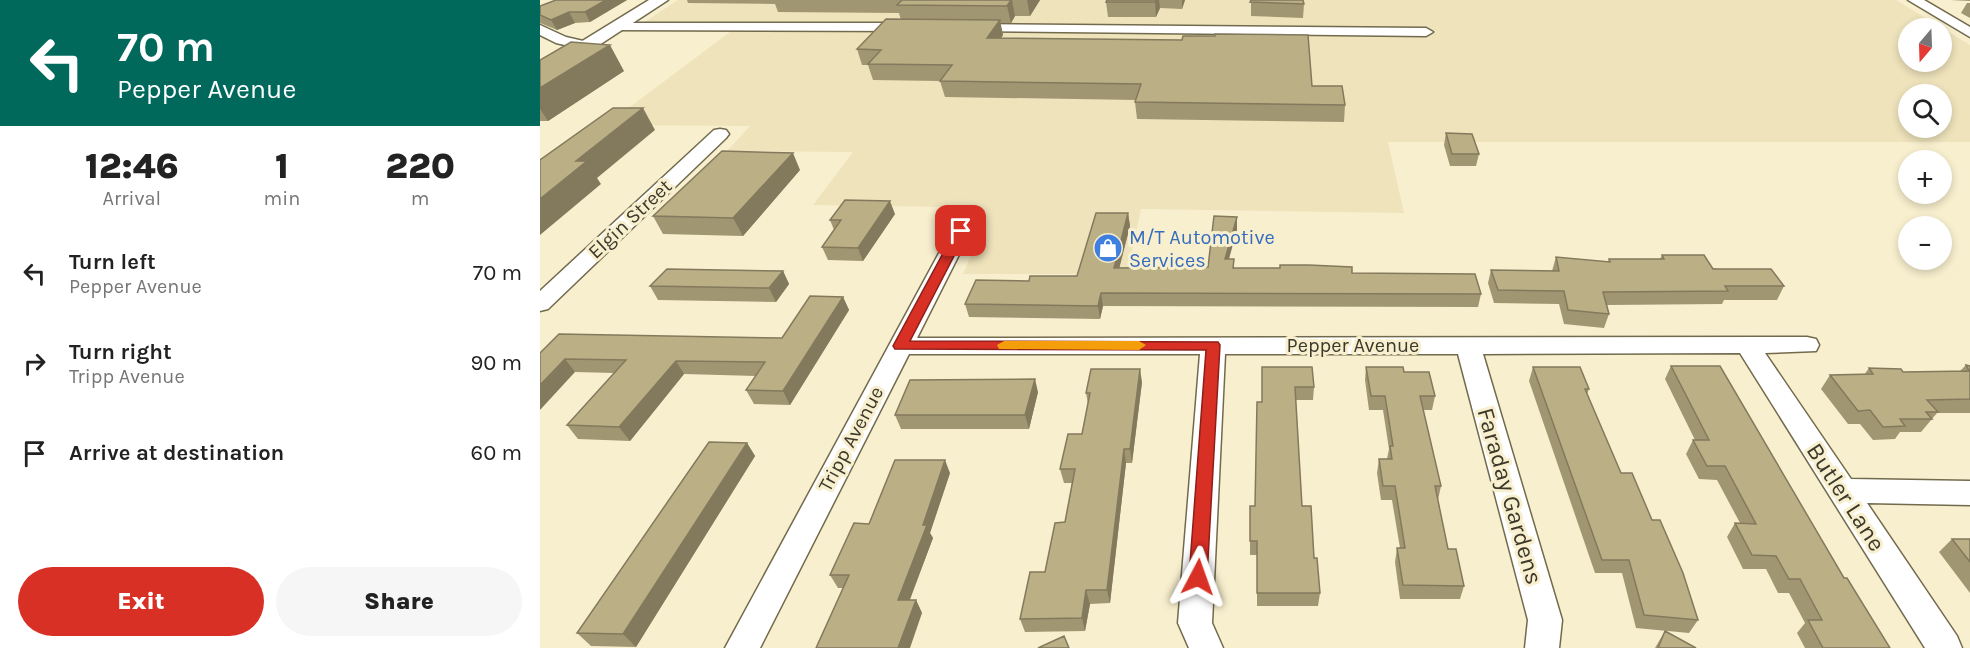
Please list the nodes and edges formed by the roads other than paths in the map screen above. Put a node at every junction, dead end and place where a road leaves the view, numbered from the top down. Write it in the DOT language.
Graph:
graph roads {
  1 [pos="660,0"];
  2 [pos="1921,3"];
  3 [pos="1952,7"];
  4 [pos="616,27"];
  5 [pos="921,27"];
  6 [pos="957,28"];
  7 [pos="540,29"];
  8 [pos="1426,32"];
  9 [pos="1970,33"];
  10 [pos="587,46"];
  11 [pos="540,75"];
  12 [pos="720,134"];
  13 [pos="961,231"];
  14 [pos="540,304"];
  15 [pos="1213,345"];
  16 [pos="1468,345"];
  17 [pos="1748,345"];
  18 [pos="1807,345"];
  19 [pos="900,346"];
  20 [pos="1843,491"];
  21 [pos="1970,493"];
  22 [pos="742,648"];
  23 [pos="1206,648"];
  24 [pos="1542,648"];
  25 [pos="1945,648"];
  1 -- 4 [label="main road"];
  2 -- 3 [label="street"];
  2 -- 9 [label="street"];
  4 -- 5 [label="street"];
  4 -- 10 [label="main road"];
  6 -- 8 [label="street"];
  7 -- 10 [label="street"];
  10 -- 11 [label="main road"];
  12 -- 14 [label="street, Elgin Street"];
  13 -- 19 [label="street, Tripp Avenue"];
  15 -- 16 [label="street, Pepper Avenue"];
  15 -- 19 [label="street, Pepper Avenue"];
  15 -- 23 [label="street"];
  16 -- 17 [label="street, Pepper Avenue"];
  16 -- 24 [label="street, Faraday Gardens"];
  17 -- 18 [label="street, Pepper Avenue"];
  17 -- 20 [label="street, Butler Lane"];
  19 -- 22 [label="street, Tripp Avenue"];
  20 -- 21 [label="street"];
  20 -- 25 [label="street, Butler Lane"];
}
